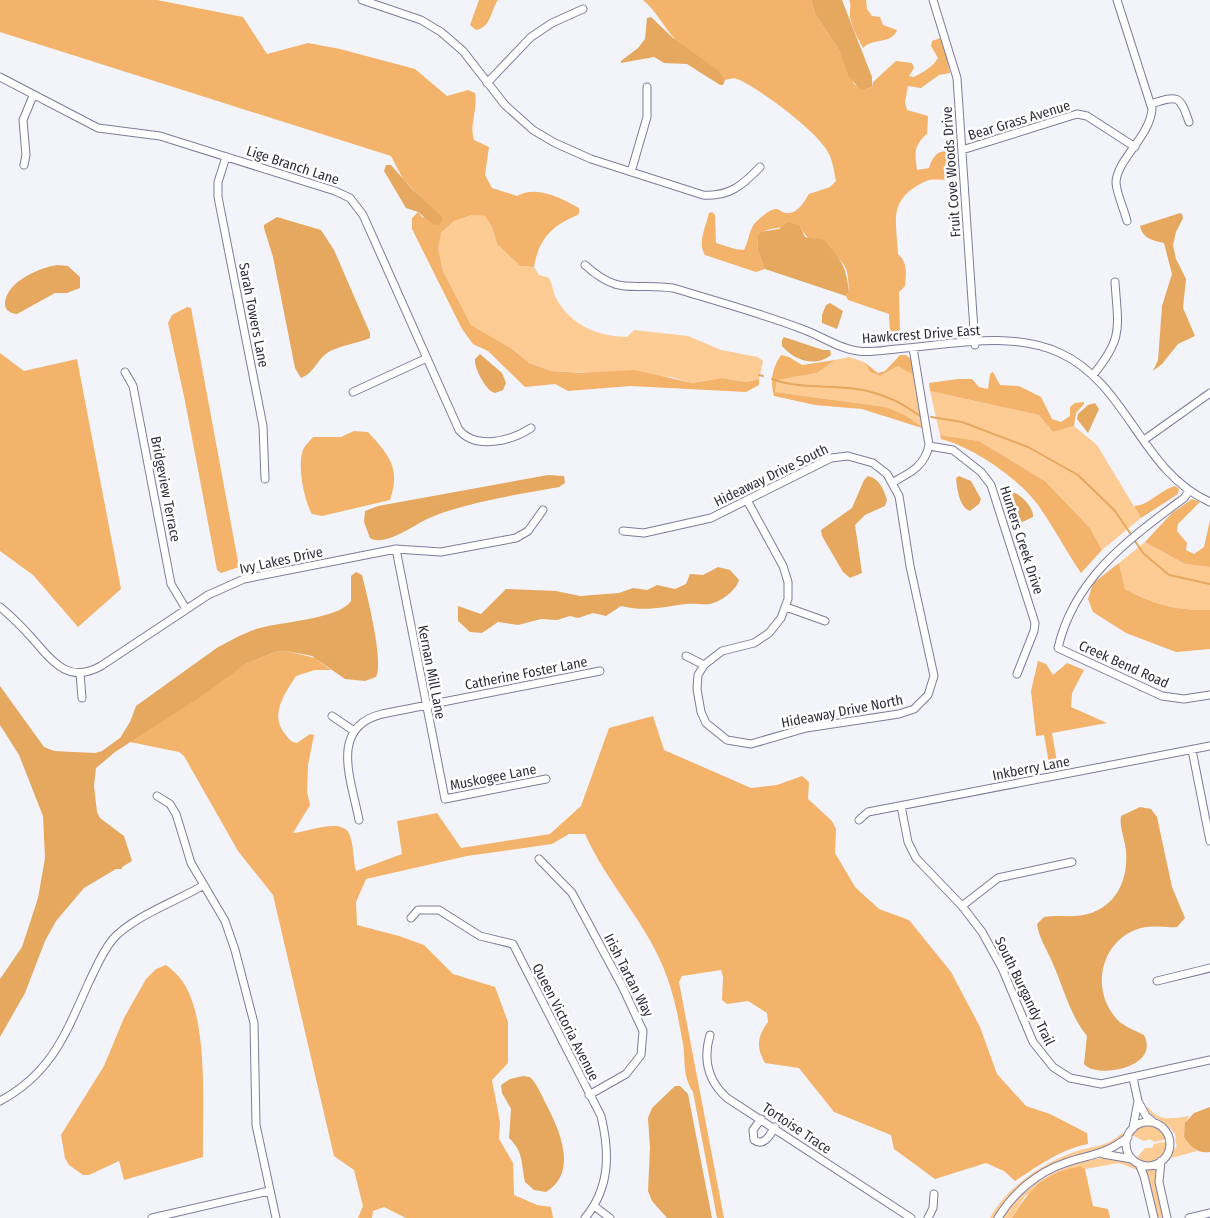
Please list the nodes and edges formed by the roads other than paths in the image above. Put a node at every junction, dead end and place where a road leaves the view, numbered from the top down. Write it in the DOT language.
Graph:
graph roads {
  1 [pos="362,0"];
  2 [pos="393,0"];
  3 [pos="933,0"];
  4 [pos="1117,0"];
  5 [pos="390,8"];
  6 [pos="584,9"];
  7 [pos="0,77"];
  8 [pos="487,83"];
  9 [pos="647,87"];
  10 [pos="33,96"];
  11 [pos="1151,104"];
  12 [pos="1189,122"];
  13 [pos="1135,147"];
  14 [pos="962,150"];
  15 [pos="226,157"];
  16 [pos="24,165"];
  17 [pos="760,167"];
  18 [pos="631,172"];
  19 [pos="1128,221"];
  20 [pos="586,264"];
  21 [pos="1115,282"];
  22 [pos="975,344"];
  23 [pos="913,348"];
  24 [pos="427,358"];
  25 [pos="125,372"];
  26 [pos="1093,375"];
  27 [pos="353,392"];
  28 [pos="1210,393"];
  29 [pos="530,428"];
  30 [pos="1144,440"];
  31 [pos="929,446"];
  32 [pos="265,480"];
  33 [pos="893,482"];
  34 [pos="1189,491"];
  35 [pos="748,502"];
  36 [pos="1210,502"];
  37 [pos="543,510"];
  38 [pos="624,531"];
  39 [pos="396,549"];
  40 [pos="0,607"];
  41 [pos="786,607"];
  42 [pos="186,609"];
  43 [pos="825,621"];
  44 [pos="686,656"];
  45 [pos="704,665"];
  46 [pos="600,671"];
  47 [pos="80,673"];
  48 [pos="1018,674"];
  49 [pos="1210,695"];
  50 [pos="82,698"];
  51 [pos="426,705"];
  52 [pos="332,716"];
  53 [pos="354,731"];
  54 [pos="1210,746"];
  55 [pos="1192,750"];
  56 [pos="546,779"];
  57 [pos="158,796"];
  58 [pos="445,800"];
  59 [pos="901,806"];
  60 [pos="359,820"];
  61 [pos="859,820"];
  62 [pos="1210,841"];
  63 [pos="539,859"];
  64 [pos="1072,862"];
  65 [pos="204,885"];
  66 [pos="962,906"];
  67 [pos="411,918"];
  68 [pos="1210,968"];
  69 [pos="1157,981"];
  70 [pos="710,1035"];
  71 [pos="1210,1060"];
  72 [pos="1133,1078"];
  73 [pos="589,1095"];
  74 [pos="0,1101"];
  75 [pos="1138,1101"];
  76 [pos="761,1118"];
  77 [pos="1153,1122"];
  78 [pos="775,1128"];
  79 [pos="1133,1128"];
  80 [pos="1128,1136"];
  81 [pos="1102,1154"];
  82 [pos="1132,1159"];
  83 [pos="1161,1161"];
  84 [pos="1139,1164"];
  85 [pos="269,1191"];
  86 [pos="934,1194"];
  87 [pos="594,1206"];
  88 [pos="1210,1213"];
  89 [pos="152,1218"];
  90 [pos="276,1218"];
  91 [pos="584,1218"];
  92 [pos="610,1218"];
  93 [pos="911,1218"];
  94 [pos="928,1218"];
  95 [pos="998,1218"];
  96 [pos="1154,1218"];
  97 [pos="1167,1218"];
  98 [pos="1189,1218"];
  1 -- 5 [label="street"];
  2 -- 5 [label="street"];
  3 -- 14 [label="street, Fruit Cove Woods Drive"];
  4 -- 11 [label="street"];
  5 -- 8 [label="street"];
  6 -- 8 [label="street"];
  7 -- 10 [label="street, Lige Branch Lane"];
  8 -- 18 [label="street"];
  9 -- 18 [label="street"];
  10 -- 15 [label="street, Lige Branch Lane"];
  10 -- 16 [label="street"];
  11 -- 12 [label="street"];
  11 -- 13 [label="street"];
  13 -- 14 [label="street, Bear Grass Avenue"];
  13 -- 19 [label="street"];
  14 -- 22 [label="street, Fruit Cove Woods Drive"];
  15 -- 24 [label="street, Lige Branch Lane"];
  15 -- 32 [label="street, Sarah Towers Lane"];
  17 -- 18 [label="street"];
  20 -- 23 [label="street, Hawkcrest Drive East"];
  21 -- 26 [label="street"];
  22 -- 23 [label="street, Hawkcrest Drive East"];
  22 -- 26 [label="street, Hawkcrest Drive East"];
  23 -- 31 [label="street"];
  24 -- 27 [label="street"];
  24 -- 29 [label="street, Lige Branch Lane"];
  25 -- 42 [label="street, Bridgeview Terrace"];
  26 -- 30 [label="street, Hawkcrest Drive East"];
  28 -- 30 [label="street"];
  30 -- 34 [label="street, Hawkcrest Drive East"];
  31 -- 33 [label="street"];
  31 -- 48 [label="street, Hunters Creek Drive"];
  33 -- 35 [label="street, Hideaway Drive South"];
  33 -- 45 [label="street, Hideaway Drive North"];
  34 -- 36 [label="street, Hawkcrest Drive East"];
  34 -- 49 [label="street, Creek Bend Road"];
  35 -- 38 [label="street, Hideaway Drive South"];
  35 -- 41 [label="street"];
  37 -- 39 [label="street, Ivy Lakes Drive"];
  39 -- 42 [label="street, Ivy Lakes Drive"];
  39 -- 51 [label="street, Kernan Mill Lane"];
  40 -- 47 [label="street"];
  41 -- 43 [label="street"];
  41 -- 45 [label="street"];
  42 -- 47 [label="street, Ivy Lakes Drive"];
  44 -- 45 [label="street"];
  46 -- 51 [label="street, Catherine Foster Lane"];
  47 -- 50 [label="street"];
  51 -- 53 [label="street, Catherine Foster Lane"];
  51 -- 58 [label="street, Kernan Mill Lane"];
  52 -- 53 [label="street"];
  53 -- 60 [label="street"];
  54 -- 55 [label="street, Inkberry Lane"];
  55 -- 59 [label="street, Inkberry Lane"];
  55 -- 62 [label="street"];
  56 -- 58 [label="street, Muskogee Lane"];
  57 -- 65 [label="street"];
  59 -- 61 [label="street, Inkberry Lane"];
  59 -- 66 [label="street, South Burgandy Trail"];
  63 -- 73 [label="street, Irish Tartan Way"];
  64 -- 66 [label="street"];
  65 -- 74 [label="street"];
  65 -- 85 [label="street"];
  66 -- 72 [label="street, South Burgandy Trail"];
  67 -- 73 [label="street, Queen Victoria Avenue"];
  68 -- 69 [label="street"];
  70 -- 76 [label="street, Tortoise Trace"];
  71 -- 72 [label="street, South Burgandy Trail"];
  72 -- 75 [label="street"];
  73 -- 87 [label="street, Queen Victoria Avenue"];
  75 -- 77 [label="street"];
  75 -- 79 [label="street"];
  76 -- 78 [label="street, Tortoise Trace"];
  76 -- 78 [label="street"];
  77 -- 79 [label="street"];
  77 -- 83 [label="street"];
  78 -- 93 [label="street, Tortoise Trace"];
  79 -- 80 [label="street"];
  80 -- 81 [label="street"];
  80 -- 82 [label="street"];
  81 -- 82 [label="street"];
  81 -- 95 [label="street"];
  82 -- 84 [label="street"];
  83 -- 84 [label="street"];
  83 -- 97 [label="street"];
  84 -- 96 [label="street"];
  85 -- 89 [label="street"];
  85 -- 90 [label="street"];
  86 -- 94 [label="street"];
  87 -- 91 [label="street, Queen Victoria Avenue"];
  87 -- 92 [label="street"];
  88 -- 98 [label="street"];
}
